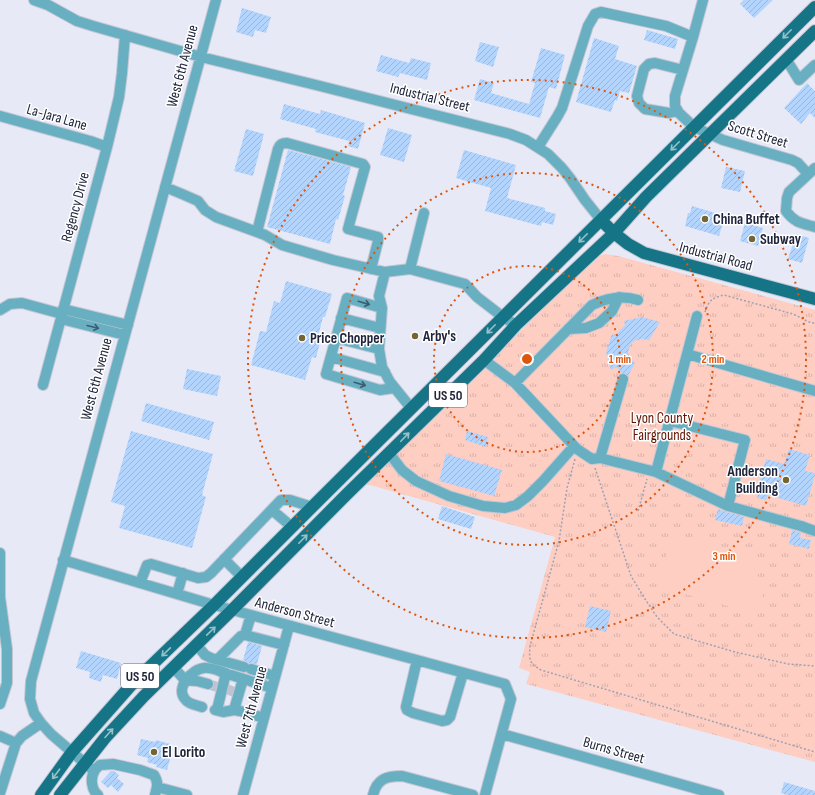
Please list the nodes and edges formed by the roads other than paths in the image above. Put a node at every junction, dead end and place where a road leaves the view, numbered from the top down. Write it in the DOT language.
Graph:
graph roads {
  1 [pos="216,0"];
  2 [pos="703,0"];
  3 [pos="38,1"];
  4 [pos="815,7"];
  5 [pos="815,31"];
  6 [pos="125,35"];
  7 [pos="693,37"];
  8 [pos="201,57"];
  9 [pos="786,59"];
  10 [pos="815,65"];
  11 [pos="683,70"];
  12 [pos="678,111"];
  13 [pos="0,116"];
  14 [pos="694,127"];
  15 [pos="710,134"];
  16 [pos="107,147"];
  17 [pos="538,147"];
  18 [pos="812,171"];
  19 [pos="166,188"];
  20 [pos="424,213"];
  21 [pos="601,220"];
  22 [pos="815,227"];
  23 [pos="257,232"];
  24 [pos="614,233"];
  25 [pos="371,269"];
  26 [pos="410,269"];
  27 [pos="385,272"];
  28 [pos="619,297"];
  29 [pos="815,299"];
  30 [pos="638,300"];
  31 [pos="382,308"];
  32 [pos="0,310"];
  33 [pos="62,314"];
  34 [pos="503,317"];
  35 [pos="700,317"];
  36 [pos="341,318"];
  37 [pos="516,325"];
  38 [pos="380,328"];
  39 [pos="568,329"];
  40 [pos="126,330"];
  41 [pos="336,338"];
  42 [pos="379,349"];
  43 [pos="687,354"];
  44 [pos="331,357"];
  45 [pos="484,360"];
  46 [pos="385,372"];
  47 [pos="623,379"];
  48 [pos="515,383"];
  49 [pos="43,385"];
  50 [pos="394,388"];
  51 [pos="815,391"];
  52 [pos="411,408"];
  53 [pos="670,421"];
  54 [pos="576,448"];
  55 [pos="389,453"];
  56 [pos="596,458"];
  57 [pos="653,471"];
  58 [pos="728,506"];
  59 [pos="312,507"];
  60 [pos="272,510"];
  61 [pos="292,526"];
  62 [pos="815,531"];
  63 [pos="0,553"];
  64 [pos="63,560"];
  65 [pos="224,560"];
  66 [pos="184,573"];
  67 [pos="242,577"];
  68 [pos="140,583"];
  69 [pos="177,594"];
  70 [pos="214,605"];
  71 [pos="232,610"];
  72 [pos="250,615"];
  73 [pos="289,626"];
  74 [pos="245,634"];
  75 [pos="196,644"];
  76 [pos="284,645"];
  77 [pos="218,659"];
  78 [pos="417,660"];
  79 [pos="173,667"];
  80 [pos="226,673"];
  81 [pos="463,673"];
  82 [pos="275,676"];
  83 [pos="243,679"];
  84 [pos="185,680"];
  85 [pos="272,688"];
  86 [pos="225,689"];
  87 [pos="0,704"];
  88 [pos="202,706"];
  89 [pos="234,710"];
  90 [pos="264,718"];
  91 [pos="40,723"];
  92 [pos="502,734"];
  93 [pos="0,736"];
  94 [pos="16,743"];
  95 [pos="72,752"];
  96 [pos="90,767"];
  97 [pos="156,791"];
  98 [pos="0,793"];
  99 [pos="41,795"];
  100 [pos="60,795"];
  101 [pos="98,795"];
  102 [pos="187,795"];
  103 [pos="243,795"];
  104 [pos="373,795"];
  105 [pos="473,795"];
  106 [pos="485,795"];
  107 [pos="719,795"];
  1 -- 8 [label="street, West 6th Avenue"];
  2 -- 7 [label="street"];
  3 -- 6 [label="street, Industrial Street"];
  4 -- 14 [label="main road, US 50, one-way"];
  5 -- 9 [label="main road, US 50"];
  6 -- 8 [label="street, Industrial Street"];
  6 -- 16 [label="street, Regency Drive"];
  7 -- 11 [label="street"];
  7 -- 17 [label="street"];
  8 -- 17 [label="street, Industrial Street"];
  8 -- 19 [label="street, West 6th Avenue"];
  9 -- 10 [label="street"];
  9 -- 15 [label="main road, US 50"];
  11 -- 12 [label="street"];
  11 -- 12 [label="street"];
  12 -- 14 [label="street"];
  13 -- 16 [label="street, La-Jara Lane"];
  14 -- 15 [label="street, Scott Street"];
  14 -- 21 [label="main road, US 50, one-way"];
  15 -- 18 [label="street, Scott Street"];
  15 -- 24 [label="main road, US 50"];
  16 -- 33 [label="street, Regency Drive"];
  17 -- 21 [label="street, Industrial Street"];
  18 -- 22 [label="street"];
  19 -- 23 [label="street"];
  19 -- 40 [label="street, West 6th Avenue"];
  20 -- 26 [label="street"];
  21 -- 24 [label="main road, Industrial Street"];
  21 -- 34 [label="main road, US 50, one-way"];
  23 -- 25 [label="street"];
  23 -- 25 [label="street"];
  24 -- 29 [label="main road, Industrial Road"];
  24 -- 37 [label="main road, US 50"];
  25 -- 27 [label="street"];
  26 -- 27 [label="street"];
  26 -- 34 [label="street"];
  27 -- 31 [label="street"];
  28 -- 30 [label="street"];
  28 -- 39 [label="street"];
  28 -- 39 [label="street"];
  36 -- 31 [label="street, one-way"];
  31 -- 38 [label="street"];
  32 -- 33 [label="street"];
  33 -- 40 [label="street"];
  33 -- 49 [label="street, Regency Drive"];
  34 -- 37 [label="street"];
  34 -- 52 [label="main road, US 50, one-way"];
  35 -- 43 [label="street"];
  36 -- 38 [label="street"];
  36 -- 41 [label="street"];
  37 -- 45 [label="main road, US 50"];
  38 -- 42 [label="street"];
  39 -- 48 [label="street"];
  40 -- 64 [label="street, West 6th Avenue"];
  41 -- 42 [label="street"];
  41 -- 44 [label="street"];
  42 -- 46 [label="street"];
  43 -- 51 [label="street"];
  43 -- 53 [label="street"];
  44 -- 46 [label="street"];
  44 -- 50 [label="street, one-way"];
  45 -- 48 [label="street"];
  55 -- 45 [label="main road, US 50, one-way"];
  46 -- 50 [label="street"];
  47 -- 56 [label="street"];
  48 -- 54 [label="street"];
  50 -- 52 [label="street"];
  52 -- 59 [label="main road, US 50"];
  53 -- 57 [label="street"];
  53 -- 58 [label="street"];
  54 -- 55 [label="street"];
  54 -- 56 [label="street"];
  71 -- 55 [label="main road, US 50, one-way"];
  56 -- 57 [label="street"];
  57 -- 58 [label="street"];
  58 -- 62 [label="street"];
  59 -- 60 [label="street"];
  59 -- 61 [label="main road, US 50"];
  60 -- 61 [label="street"];
  60 -- 65 [label="street"];
  61 -- 67 [label="main road, US 50"];
  63 -- 87 [label="street"];
  64 -- 68 [label="street, Anderson Street"];
  64 -- 91 [label="street, West 6th Avenue"];
  65 -- 66 [label="street"];
  65 -- 67 [label="street"];
  66 -- 68 [label="street"];
  66 -- 69 [label="street"];
  67 -- 70 [label="main road, US 50"];
  68 -- 69 [label="street, Anderson Street"];
  69 -- 70 [label="street, Anderson Street"];
  70 -- 71 [label="street, Anderson Street"];
  70 -- 95 [label="main road, US 50, one-way"];
  71 -- 72 [label="street, Anderson Street"];
  75 -- 71 [label="main road, US 50, one-way"];
  72 -- 73 [label="street, Anderson Street"];
  72 -- 74 [label="street"];
  73 -- 76 [label="street, West 7th Avenue"];
  73 -- 78 [label="street, Anderson Street"];
  74 -- 76 [label="street"];
  74 -- 77 [label="street"];
  75 -- 77 [label="street"];
  75 -- 79 [label="main road, US 50"];
  76 -- 82 [label="street, West 7th Avenue"];
  77 -- 82 [label="street"];
  78 -- 81 [label="street, Anderson Street"];
  78 -- 81 [label="street"];
  79 -- 84 [label="street"];
  96 -- 79 [label="main road, US 50, one-way"];
  80 -- 83 [label="street"];
  80 -- 84 [label="street"];
  80 -- 86 [label="street"];
  81 -- 92 [label="street, Anderson Street"];
  82 -- 85 [label="street, West 7th Avenue"];
  83 -- 85 [label="street"];
  83 -- 86 [label="street"];
  84 -- 86 [label="street"];
  84 -- 88 [label="street"];
  85 -- 90 [label="street, West 7th Avenue"];
  86 -- 89 [label="street"];
  86 -- 89 [label="street"];
  89 -- 90 [label="street"];
  90 -- 103 [label="street, West 7th Avenue"];
  91 -- 94 [label="street"];
  91 -- 95 [label="street, West 6th Avenue"];
  92 -- 106 [label="street"];
  92 -- 107 [label="street, Burns Street"];
  93 -- 94 [label="street"];
  94 -- 98 [label="street"];
  95 -- 96 [label="street, West 6th Avenue"];
  95 -- 99 [label="main road, US 50, one-way"];
  96 -- 97 [label="street"];
  96 -- 100 [label="main road, US 50"];
  96 -- 101 [label="street"];
  97 -- 102 [label="street"];
  104 -- 105 [label="street"];
}
